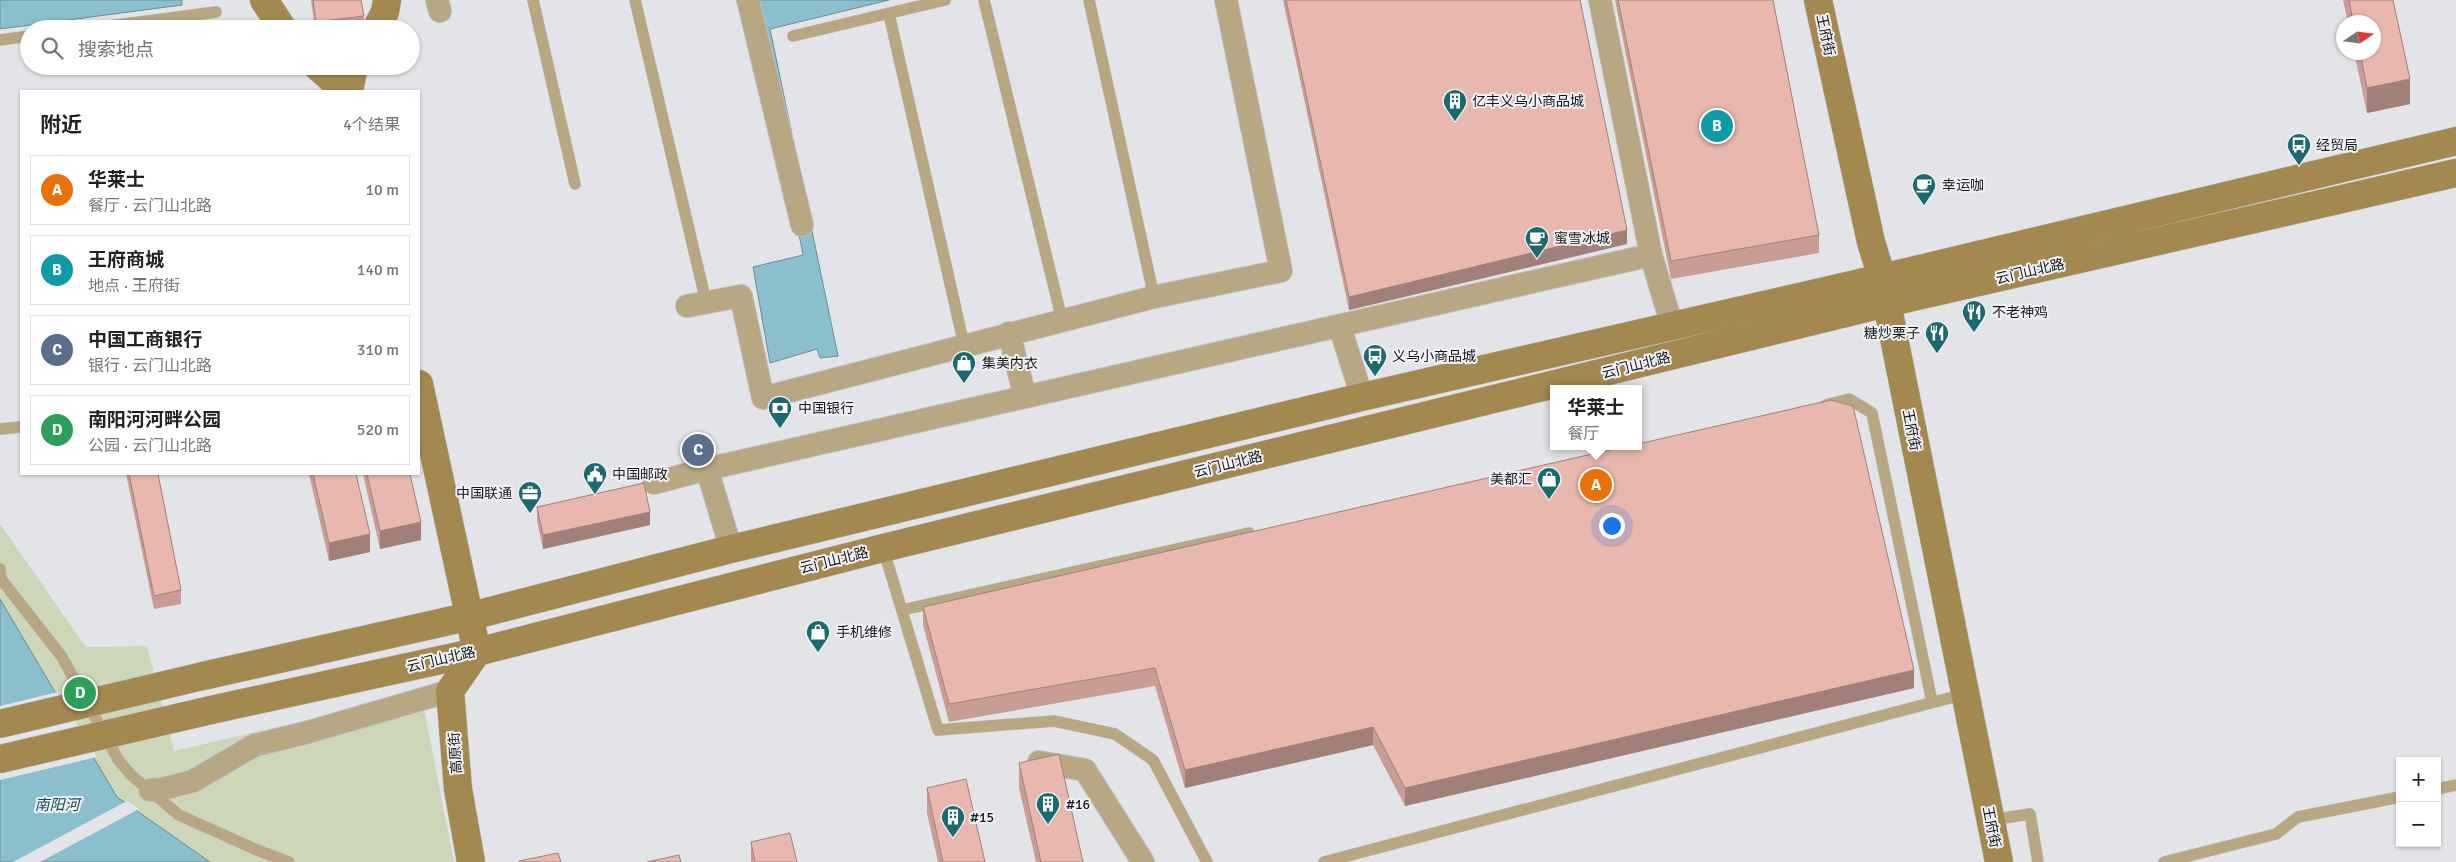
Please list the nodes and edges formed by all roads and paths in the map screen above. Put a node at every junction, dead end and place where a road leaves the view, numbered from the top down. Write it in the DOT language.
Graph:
graph roads {
  1 [pos="264,0"];
  2 [pos="386,0"];
  3 [pos="533,0"];
  4 [pos="636,0"];
  5 [pos="748,0"];
  6 [pos="945,0"];
  7 [pos="984,0"];
  8 [pos="1088,0"];
  9 [pos="1226,0"];
  10 [pos="1600,0"];
  11 [pos="1818,0"];
  12 [pos="216,12"];
  13 [pos="889,14"];
  14 [pos="156,20"];
  15 [pos="277,20"];
  16 [pos="381,20"];
  17 [pos="793,36"];
  18 [pos="20,37"];
  19 [pos="0,40"];
  20 [pos="327,75"];
  21 [pos="352,75"];
  22 [pos="344,90"];
  23 [pos="349,90"];
  24 [pos="2456,141"];
  25 [pos="2456,173"];
  26 [pos="575,184"];
  27 [pos="802,225"];
  28 [pos="1651,255"];
  29 [pos="1884,290"];
  30 [pos="1154,297"];
  31 [pos="697,304"];
  32 [pos="1062,320"];
  33 [pos="1340,326"];
  34 [pos="1672,326"];
  35 [pos="1009,333"];
  36 [pos="964,345"];
  37 [pos="420,389"];
  38 [pos="1025,397"];
  39 [pos="1362,397"];
  40 [pos="1811,408"];
  41 [pos="20,428"];
  42 [pos="0,429"];
  43 [pos="708,469"];
  44 [pos="654,484"];
  45 [pos="1260,530"];
  46 [pos="883,548"];
  47 [pos="731,549"];
  48 [pos="0,569"];
  49 [pos="902,610"];
  50 [pos="470,616"];
  51 [pos="477,652"];
  52 [pos="450,691"];
  53 [pos="1965,694"];
  54 [pos="1932,702"];
  55 [pos="0,724"];
  56 [pos="0,758"];
  57 [pos="1039,762"];
  58 [pos="2456,785"];
  59 [pos="2441,788"];
  60 [pos="150,790"];
  61 [pos="2396,797"];
  62 [pos="1990,820"];
  63 [pos="289,862"];
  64 [pos="470,862"];
  65 [pos="1143,862"];
  66 [pos="1207,862"];
  67 [pos="1324,862"];
  68 [pos="1999,862"];
  69 [pos="2038,862"];
  70 [pos="2164,862"];
  1 -- 15 [label="main road"];
  2 -- 16 [label="main road"];
  3 -- 26 [label="lane"];
  4 -- 31 [label="lane"];
  5 -- 27 [label="street"];
  6 -- 13 [label="lane"];
  7 -- 32 [label="lane"];
  8 -- 30 [label="lane"];
  9 -- 30 [label="street"];
  10 -- 28 [label="street"];
  11 -- 29 [label="main road, 王府街"];
  12 -- 14 [label="lane"];
  13 -- 17 [label="lane"];
  13 -- 36 [label="lane"];
  18 -- 19 [label="lane"];
  20 -- 22 [label="main road"];
  21 -- 23 [label="main road"];
  24 -- 29 [label="main road, 云门山北路"];
  25 -- 29 [label="main road, 云门山北路"];
  28 -- 33 [label="street"];
  28 -- 34 [label="street"];
  29 -- 34 [label="main road, 云门山北路"];
  29 -- 46 [label="main road, 云门山北路"];
  29 -- 53 [label="main road, 王府街"];
  30 -- 32 [label="street"];
  31 -- 36 [label="street"];
  32 -- 35 [label="street"];
  33 -- 38 [label="street"];
  33 -- 39 [label="street"];
  34 -- 39 [label="main road, 云门山北路"];
  35 -- 36 [label="street"];
  35 -- 38 [label="street"];
  37 -- 50 [label="main road"];
  38 -- 43 [label="street"];
  39 -- 47 [label="main road, 云门山北路"];
  40 -- 54 [label="lane"];
  41 -- 42 [label="lane"];
  43 -- 44 [label="street"];
  43 -- 47 [label="street"];
  45 -- 49 [label="lane"];
  46 -- 49 [label="lane"];
  46 -- 51 [label="main road, 云门山北路"];
  47 -- 50 [label="main road, 云门山北路"];
  48 -- 60 [label="lane"];
  49 -- 66 [label="lane"];
  50 -- 51 [label="main road"];
  50 -- 55 [label="main road, 云门山北路, bridge"];
  51 -- 52 [label="main road"];
  51 -- 56 [label="main road, 云门山北路, bridge"];
  52 -- 60 [label="street"];
  52 -- 64 [label="main road, 高原街"];
  53 -- 54 [label="lane"];
  53 -- 62 [label="main road, 王府街"];
  54 -- 67 [label="lane"];
  57 -- 65 [label="street"];
  58 -- 59 [label="lane"];
  60 -- 63 [label="lane"];
  61 -- 70 [label="lane"];
  62 -- 68 [label="main road, 王府街"];
  62 -- 69 [label="lane"];
}
